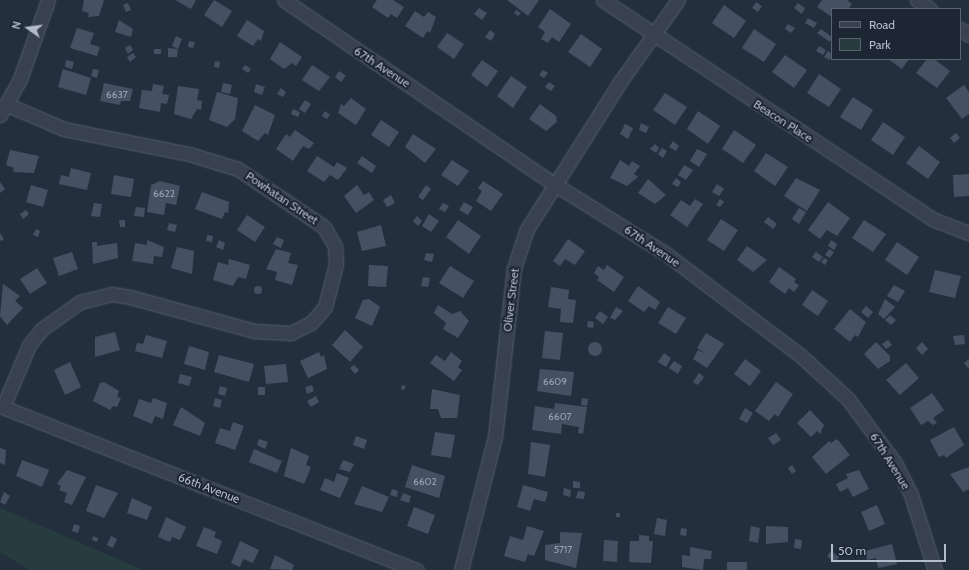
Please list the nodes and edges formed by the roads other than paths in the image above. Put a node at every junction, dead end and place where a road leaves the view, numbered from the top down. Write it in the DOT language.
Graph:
graph roads {
  1 [pos="48,0"];
  2 [pos="284,0"];
  3 [pos="603,0"];
  4 [pos="678,0"];
  5 [pos="917,0"];
  6 [pos="929,8"];
  7 [pos="652,35"];
  8 [pos="4,110"];
  9 [pos="554,184"];
  10 [pos="969,232"];
  11 [pos="2,406"];
  12 [pos="417,570"];
  13 [pos="461,570"];
  14 [pos="935,570"];
  1 -- 8 [label="street"];
  2 -- 9 [label="street, 67th Avenue"];
  3 -- 7 [label="street, Beacon Place"];
  4 -- 7 [label="street, Oliver Street"];
  5 -- 6 [label="street"];
  7 -- 9 [label="street, Oliver Street"];
  7 -- 10 [label="street, Beacon Place"];
  8 -- 11 [label="street, Powhatan Street"];
  9 -- 13 [label="street, Oliver Street"];
  9 -- 14 [label="street, 67th Avenue"];
  11 -- 12 [label="street, 66th Avenue"];
}
